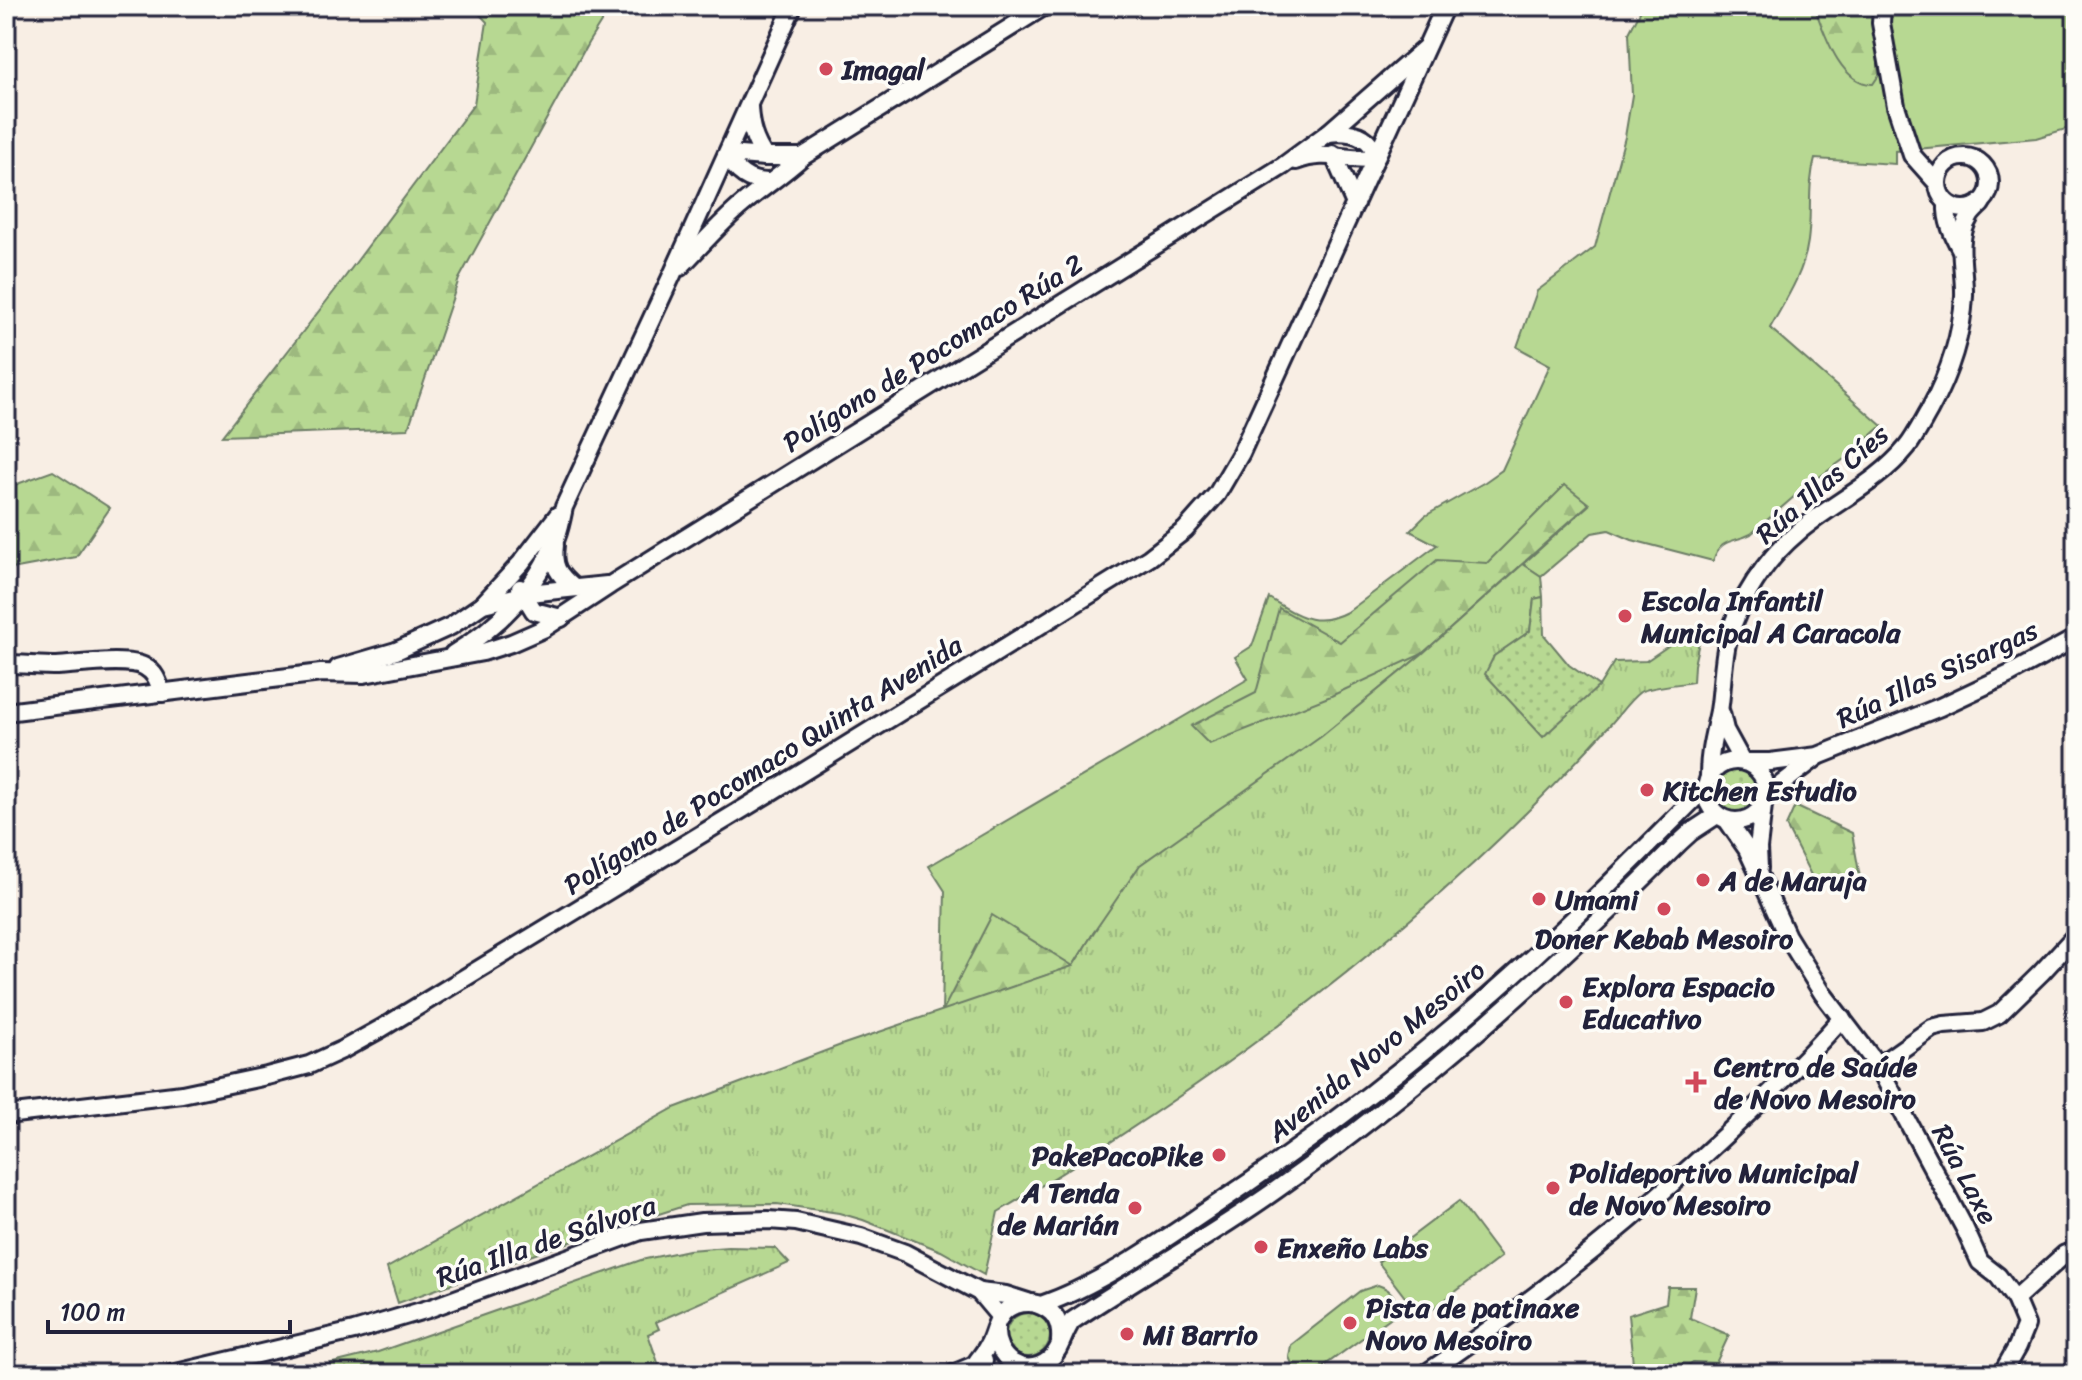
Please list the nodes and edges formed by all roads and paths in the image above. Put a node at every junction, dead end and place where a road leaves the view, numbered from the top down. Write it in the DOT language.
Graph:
graph roads {
  1 [pos="793,6"];
  2 [pos="1045,6"];
  3 [pos="1445,6"];
  4 [pos="1882,6"];
  5 [pos="1426,47"];
  6 [pos="749,105"];
  7 [pos="1328,133"];
  8 [pos="727,154"];
  9 [pos="1333,154"];
  10 [pos="765,157"];
  11 [pos="802,157"];
  12 [pos="1376,158"];
  13 [pos="1283,166"];
  14 [pos="770,182"];
  15 [pos="1937,183"];
  16 [pos="1355,204"];
  17 [pos="1947,204"];
  18 [pos="1981,204"];
  19 [pos="1962,252"];
  20 [pos="672,275"];
  21 [pos="564,507"];
  22 [pos="556,538"];
  23 [pos="521,563"];
  24 [pos="610,585"];
  25 [pos="574,588"];
  26 [pos="523,594"];
  27 [pos="483,604"];
  28 [pos="561,618"];
  29 [pos="2076,638"];
  30 [pos="444,659"];
  31 [pos="6,664"];
  32 [pos="321,673"];
  33 [pos="162,693"];
  34 [pos="1719,708"];
  35 [pos="6,712"];
  36 [pos="1818,756"];
  37 [pos="1744,762"];
  38 [pos="1708,782"];
  39 [pos="1765,800"];
  40 [pos="1722,818"];
  41 [pos="1759,873"];
  42 [pos="2076,935"];
  43 [pos="1842,1018"];
  44 [pos="1878,1066"];
  45 [pos="6,1115"];
  46 [pos="2076,1252"];
  47 [pos="979,1292"];
  48 [pos="2015,1299"];
  49 [pos="1035,1304"];
  50 [pos="998,1322"];
  51 [pos="1060,1343"];
  52 [pos="1005,1359"];
  53 [pos="976,1363"];
  54 [pos="172,1374"];
  55 [pos="953,1374"];
  56 [pos="1425,1374"];
  57 [pos="2005,1374"];
  1 -- 6 [label="street"];
  2 -- 11 [label="street"];
  3 -- 5 [label="street, Polígono de Pocomaco Quinta Avenida"];
  4 -- 15 [label="street"];
  5 -- 7 [label="street, Polígono de Pocomaco Rúa 2"];
  5 -- 12 [label="street, Polígono de Pocomaco Quinta Avenida"];
  6 -- 8 [label="street"];
  6 -- 10 [label="street"];
  7 -- 12 [label="street"];
  7 -- 13 [label="street, Polígono de Pocomaco Rúa 2"];
  8 -- 10 [label="street"];
  8 -- 14 [label="street"];
  8 -- 20 [label="street"];
  9 -- 12 [label="street, Polígono de Pocomaco Rúa 2"];
  9 -- 13 [label="street, Polígono de Pocomaco Rúa 2"];
  9 -- 16 [label="street"];
  10 -- 11 [label="street"];
  11 -- 14 [label="street"];
  12 -- 16 [label="street, Polígono de Pocomaco Quinta Avenida"];
  13 -- 24 [label="street, Polígono de Pocomaco Rúa 2"];
  14 -- 20 [label="street"];
  15 -- 17 [label="street, Rúa Illas Cíes"];
  15 -- 18 [label="street, Rúa Illas Cíes"];
  16 -- 45 [label="street, Polígono de Pocomaco Quinta Avenida"];
  17 -- 18 [label="street"];
  17 -- 19 [label="street, Rúa Illas Cíes"];
  18 -- 19 [label="street, Rúa Illas Cíes"];
  19 -- 34 [label="street, Rúa Illas Cíes"];
  20 -- 21 [label="street"];
  21 -- 22 [label="street"];
  21 -- 23 [label="street"];
  22 -- 25 [label="street"];
  22 -- 26 [label="street"];
  23 -- 26 [label="street"];
  23 -- 27 [label="street"];
  24 -- 25 [label="street, Polígono de Pocomaco Rúa 2"];
  24 -- 28 [label="street, Polígono de Pocomaco Rúa 2"];
  25 -- 26 [label="street, Polígono de Pocomaco Rúa 2"];
  26 -- 27 [label="street, Polígono de Pocomaco Rúa 2"];
  26 -- 28 [label="street"];
  26 -- 30 [label="street"];
  27 -- 32 [label="street"];
  28 -- 30 [label="street, Polígono de Pocomaco Rúa 2"];
  29 -- 36 [label="street, Rúa Illas Sisargas"];
  30 -- 32 [label="street, Polígono de Pocomaco Rúa 2"];
  31 -- 33 [label="street"];
  32 -- 33 [label="street"];
  33 -- 35 [label="street"];
  34 -- 37 [label="street, Rúa Illas Cíes"];
  34 -- 38 [label="street, Rúa Illas Cíes"];
  36 -- 37 [label="street, Rúa Illas Sisargas"];
  36 -- 39 [label="street, Rúa Illas Sisargas"];
  37 -- 38 [label="street"];
  37 -- 39 [label="street"];
  38 -- 40 [label="street"];
  38 -- 49 [label="street, Avenida Novo Mesoiro"];
  39 -- 40 [label="street"];
  39 -- 41 [label="street, Rúa Laxe"];
  40 -- 41 [label="street, Rúa Laxe"];
  40 -- 51 [label="street, Avenida Novo Mesoiro"];
  41 -- 43 [label="street, Rúa Laxe"];
  42 -- 44 [label="street"];
  43 -- 44 [label="street, Rúa Laxe"];
  43 -- 56 [label="street"];
  44 -- 48 [label="street, Rúa Laxe"];
  46 -- 48 [label="street"];
  47 -- 49 [label="street, Rúa Illa de Sálvora"];
  47 -- 50 [label="street, Rúa Illa de Sálvora"];
  47 -- 54 [label="street, Rúa Illa de Sálvora"];
  48 -- 57 [label="street"];
  49 -- 50 [label="street"];
  49 -- 51 [label="street"];
  50 -- 52 [label="street"];
  50 -- 53 [label="street"];
  51 -- 52 [label="street"];
  52 -- 53 [label="street"];
  53 -- 55 [label="street"];
}
